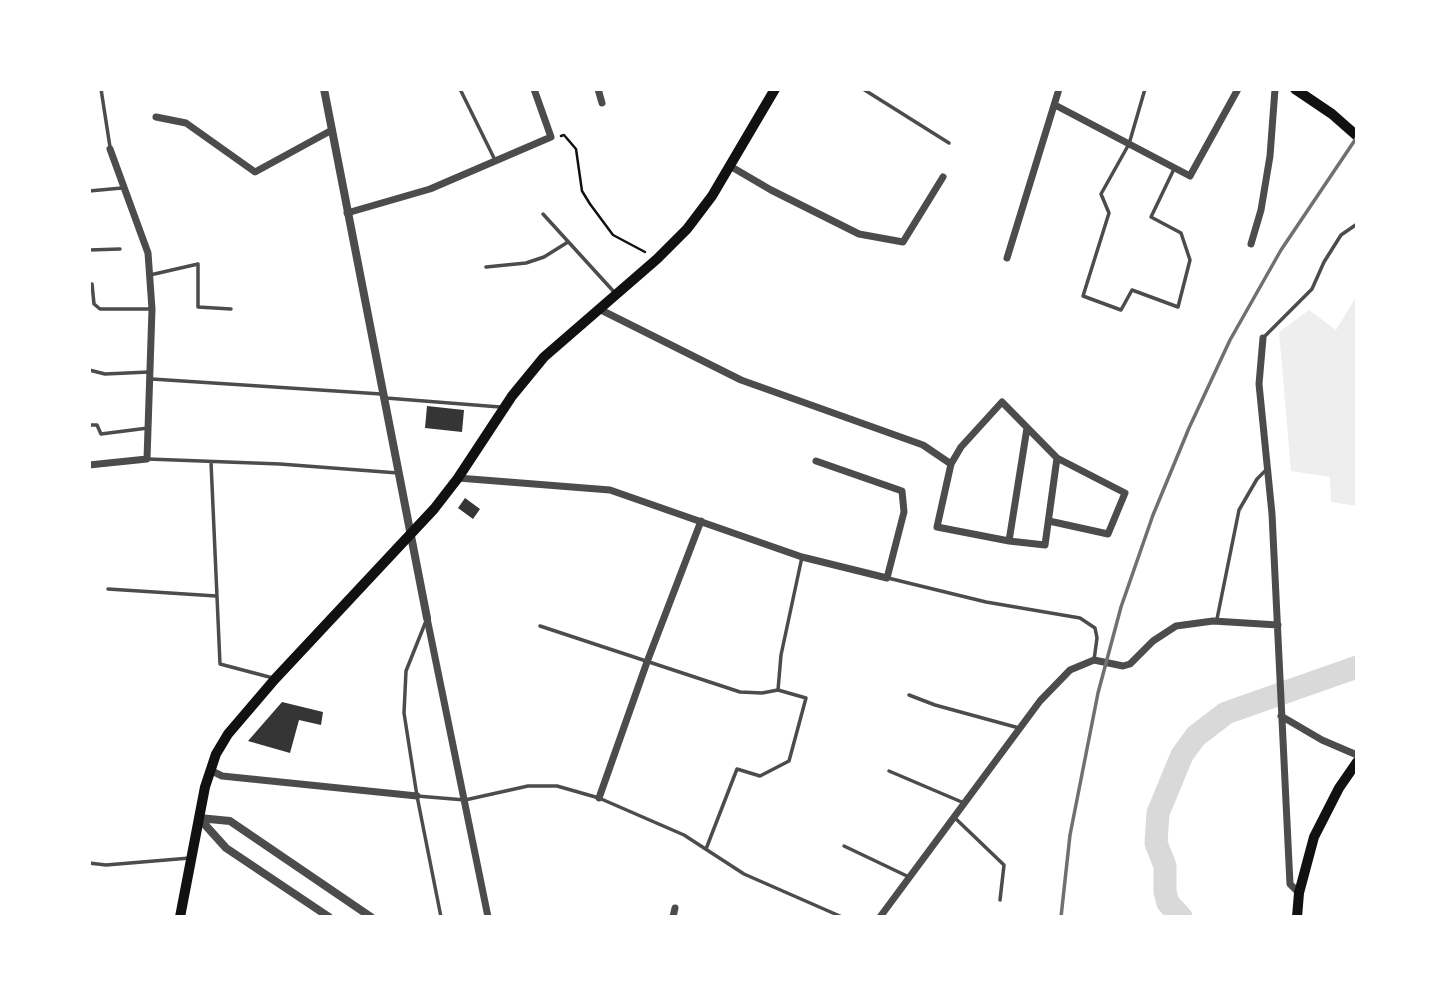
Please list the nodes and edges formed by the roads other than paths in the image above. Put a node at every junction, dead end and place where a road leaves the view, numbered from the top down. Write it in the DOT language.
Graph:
graph roads {
  1 [pos="101,89"];
  2 [pos="324,89"];
  3 [pos="460,89"];
  4 [pos="534,89"];
  5 [pos="598,89"];
  6 [pos="863,89"];
  7 [pos="1059,89"];
  8 [pos="1145,89"];
  9 [pos="1238,89"];
  10 [pos="1275,89"];
  11 [pos="1296,89"];
  12 [pos="770,92"];
  13 [pos="602,103"];
  14 [pos="1055,105"];
  15 [pos="156,117"];
  16 [pos="332,130"];
  17 [pos="1357,136"];
  18 [pos="949,143"];
  19 [pos="1129,144"];
  20 [pos="110,149"];
  21 [pos="495,160"];
  22 [pos="730,166"];
  23 [pos="1175,168"];
  24 [pos="943,177"];
  25 [pos="124,188"];
  26 [pos="89,191"];
  27 [pos="347,213"];
  28 [pos="543,214"];
  29 [pos="1357,225"];
  30 [pos="568,243"];
  31 [pos="1251,244"];
  32 [pos="120,249"];
  33 [pos="89,250"];
  34 [pos="1007,258"];
  35 [pos="485,267"];
  36 [pos="150,275"];
  37 [pos="89,284"];
  38 [pos="617,294"];
  39 [pos="152,309"];
  40 [pos="231,309"];
  41 [pos="599,309"];
  42 [pos="1264,338"];
  43 [pos="89,370"];
  44 [pos="150,376"];
  45 [pos="384,396"];
  46 [pos="504,407"];
  47 [pos="89,425"];
  48 [pos="148,428"];
  49 [pos="1027,428"];
  50 [pos="1057,458"];
  51 [pos="147,459"];
  52 [pos="816,461"];
  53 [pos="211,462"];
  54 [pos="89,464"];
  55 [pos="951,464"];
  56 [pos="1268,468"];
  57 [pos="398,473"];
  58 [pos="458,478"];
  59 [pos="701,521"];
  60 [pos="1049,521"];
  61 [pos="410,537"];
  62 [pos="1009,541"];
  63 [pos="802,557"];
  64 [pos="887,578"];
  65 [pos="108,589"];
  66 [pos="216,596"];
  67 [pos="427,618"];
  68 [pos="1217,621"];
  69 [pos="1278,625"];
  70 [pos="540,626"];
  71 [pos="1094,660"];
  72 [pos="647,662"];
  73 [pos="275,679"];
  74 [pos="778,690"];
  75 [pos="909,695"];
  76 [pos="1281,713"];
  77 [pos="1019,728"];
  78 [pos="1357,755"];
  79 [pos="1357,762"];
  80 [pos="210,770"];
  81 [pos="889,771"];
  82 [pos="417,796"];
  83 [pos="599,798"];
  84 [pos="465,800"];
  85 [pos="964,803"];
  86 [pos="954,817"];
  87 [pos="199,818"];
  88 [pos="844,846"];
  89 [pos="706,849"];
  90 [pos="192,858"];
  91 [pos="89,863"];
  92 [pos="909,877"];
  93 [pos="1299,893"];
  94 [pos="1000,900"];
  95 [pos="180,917"];
  96 [pos="329,917"];
  97 [pos="371,917"];
  98 [pos="441,917"];
  99 [pos="488,917"];
  100 [pos="842,917"];
  101 [pos="880,917"];
  102 [pos="1297,917"];
  1 -- 20 [label="lane"];
  2 -- 16 [label="street"];
  3 -- 21 [label="lane"];
  4 -- 21 [label="street"];
  5 -- 13 [label="street"];
  6 -- 18 [label="lane"];
  7 -- 14 [label="street"];
  8 -- 19 [label="lane"];
  9 -- 23 [label="street"];
  10 -- 31 [label="street"];
  11 -- 17 [label="main road"];
  12 -- 22 [label="highway"];
  14 -- 19 [label="street"];
  14 -- 34 [label="street"];
  15 -- 16 [label="street"];
  16 -- 27 [label="street"];
  19 -- 23 [label="street"];
  19 -- 23 [label="lane"];
  20 -- 25 [label="street"];
  21 -- 27 [label="street"];
  22 -- 24 [label="street"];
  22 -- 38 [label="highway"];
  25 -- 26 [label="lane"];
  25 -- 36 [label="street"];
  27 -- 45 [label="street"];
  28 -- 30 [label="lane"];
  29 -- 42 [label="lane"];
  30 -- 35 [label="lane"];
  30 -- 38 [label="lane"];
  32 -- 33 [label="lane"];
  36 -- 39 [label="street"];
  36 -- 40 [label="lane"];
  37 -- 39 [label="lane"];
  38 -- 41 [label="highway"];
  39 -- 44 [label="street"];
  41 -- 46 [label="highway"];
  41 -- 55 [label="street"];
  42 -- 56 [label="street"];
  43 -- 44 [label="lane"];
  44 -- 45 [label="lane"];
  44 -- 48 [label="street"];
  45 -- 46 [label="lane"];
  45 -- 57 [label="street"];
  46 -- 58 [label="highway"];
  47 -- 48 [label="lane"];
  48 -- 51 [label="street"];
  49 -- 50 [label="street"];
  49 -- 55 [label="street"];
  49 -- 62 [label="street"];
  50 -- 60 [label="street"];
  50 -- 60 [label="street"];
  51 -- 53 [label="lane"];
  51 -- 54 [label="street"];
  52 -- 64 [label="street"];
  53 -- 57 [label="lane"];
  53 -- 66 [label="lane"];
  55 -- 62 [label="street"];
  56 -- 68 [label="lane"];
  56 -- 69 [label="street"];
  57 -- 61 [label="street"];
  58 -- 59 [label="street"];
  58 -- 61 [label="highway"];
  59 -- 63 [label="street"];
  59 -- 72 [label="street"];
  60 -- 62 [label="street"];
  61 -- 67 [label="street"];
  61 -- 73 [label="highway"];
  63 -- 64 [label="street"];
  63 -- 74 [label="lane"];
  64 -- 71 [label="lane"];
  65 -- 66 [label="lane"];
  66 -- 73 [label="lane"];
  67 -- 82 [label="lane"];
  67 -- 84 [label="street"];
  68 -- 69 [label="street"];
  68 -- 71 [label="street"];
  69 -- 76 [label="street"];
  70 -- 72 [label="lane"];
  71 -- 77 [label="street"];
  72 -- 74 [label="lane"];
  72 -- 83 [label="street"];
  73 -- 80 [label="highway"];
  74 -- 89 [label="lane"];
  75 -- 77 [label="lane"];
  76 -- 78 [label="street"];
  76 -- 93 [label="street"];
  77 -- 85 [label="street"];
  79 -- 93 [label="main road"];
  80 -- 82 [label="street"];
  80 -- 87 [label="highway"];
  81 -- 85 [label="lane"];
  82 -- 84 [label="lane"];
  82 -- 98 [label="lane"];
  83 -- 84 [label="lane"];
  83 -- 89 [label="lane"];
  84 -- 99 [label="street"];
  85 -- 86 [label="street"];
  86 -- 92 [label="street"];
  86 -- 94 [label="lane"];
  87 -- 90 [label="highway"];
  87 -- 96 [label="street"];
  87 -- 97 [label="street"];
  88 -- 92 [label="lane"];
  89 -- 100 [label="lane"];
  90 -- 91 [label="lane"];
  90 -- 95 [label="highway"];
  92 -- 101 [label="street"];
  93 -- 102 [label="main road"];
}
